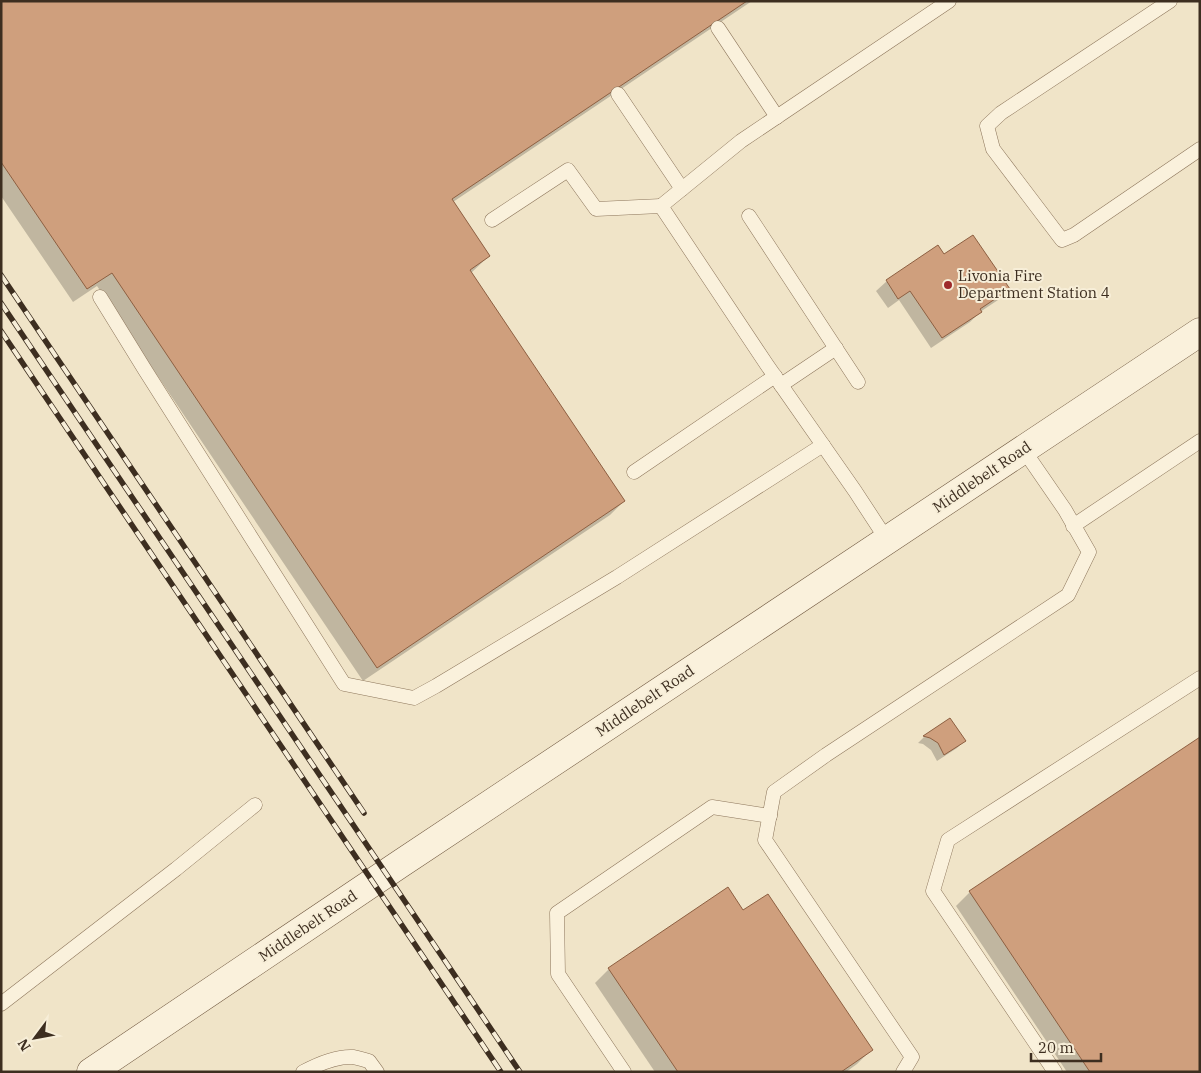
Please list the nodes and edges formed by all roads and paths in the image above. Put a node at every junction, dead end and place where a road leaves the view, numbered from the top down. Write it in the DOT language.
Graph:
graph roads {
  1 [pos="949,1"];
  2 [pos="1170,1"];
  3 [pos="718,28"];
  4 [pos="618,94"];
  5 [pos="777,117"];
  6 [pos="1200,149"];
  7 [pos="682,189"];
  8 [pos="661,206"];
  9 [pos="749,216"];
  10 [pos="492,220"];
  11 [pos="100,297"];
  12 [pos="1200,332"];
  13 [pos="836,348"];
  14 [pos="778,381"];
  15 [pos="858,382"];
  16 [pos="1200,441"];
  17 [pos="823,445"];
  18 [pos="1023,450"];
  19 [pos="634,472"];
  20 [pos="1074,526"];
  21 [pos="887,540"];
  22 [pos="1200,678"];
  23 [pos="255,805"];
  24 [pos="770,816"];
  25 [pos="1,1004"];
  26 [pos="91,1072"];
  27 [pos="303,1072"];
  28 [pos="376,1072"];
  29 [pos="624,1072"];
  30 [pos="903,1072"];
  31 [pos="1055,1072"];
  1 -- 5 [label="lane"];
  2 -- 6 [label="lane"];
  3 -- 5 [label="lane"];
  4 -- 7 [label="lane"];
  5 -- 7 [label="lane"];
  7 -- 8 [label="lane"];
  8 -- 10 [label="lane"];
  8 -- 14 [label="lane"];
  9 -- 13 [label="lane"];
  11 -- 17 [label="lane"];
  12 -- 18 [label="main road, Middlebelt Road"];
  13 -- 14 [label="lane"];
  13 -- 15 [label="lane"];
  14 -- 17 [label="lane"];
  14 -- 19 [label="lane"];
  16 -- 20 [label="lane"];
  17 -- 21 [label="lane"];
  18 -- 20 [label="lane"];
  18 -- 21 [label="main road, Middlebelt Road"];
  20 -- 24 [label="lane"];
  21 -- 26 [label="main road, Middlebelt Road"];
  22 -- 31 [label="lane"];
  23 -- 25 [label="lane"];
  24 -- 29 [label="lane"];
  24 -- 30 [label="lane"];
  27 -- 28 [label="lane"];
}
